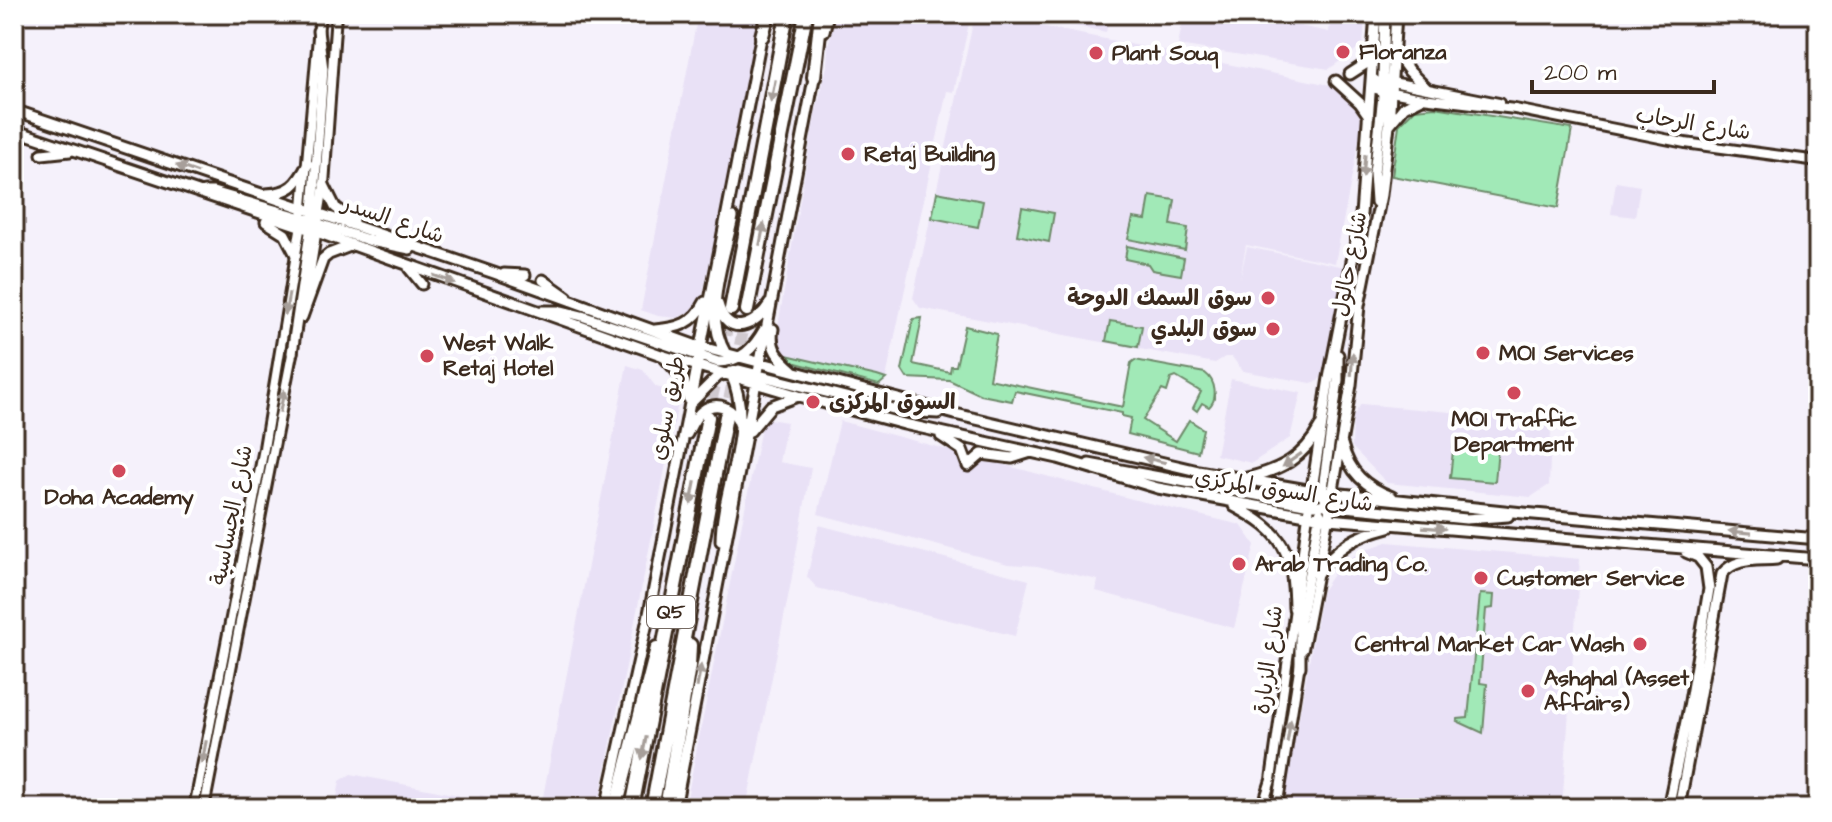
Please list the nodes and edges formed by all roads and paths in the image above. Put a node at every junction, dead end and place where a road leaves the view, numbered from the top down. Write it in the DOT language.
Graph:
graph roads {
  1 [pos="320,14"];
  2 [pos="336,14"];
  3 [pos="767,14"];
  4 [pos="787,14"];
  5 [pos="806,14"];
  6 [pos="821,14"];
  7 [pos="828,14"];
  8 [pos="1385,14"];
  9 [pos="1396,14"];
  10 [pos="1374,16"];
  11 [pos="318,31"];
  12 [pos="762,36"];
  13 [pos="1375,43"];
  14 [pos="1394,50"];
  15 [pos="1350,74"];
  16 [pos="814,77"];
  17 [pos="1336,81"];
  18 [pos="1372,83"];
  19 [pos="1387,86"];
  20 [pos="1424,93"];
  21 [pos="14,110"];
  22 [pos="1369,117"];
  23 [pos="1389,125"];
  24 [pos="14,130"];
  25 [pos="335,132"];
  26 [pos="327,143"];
  27 [pos="74,150"];
  28 [pos="42,154"];
  29 [pos="1818,161"];
  30 [pos="308,164"];
  31 [pos="324,185"];
  32 [pos="197,193"];
  33 [pos="261,194"];
  34 [pos="1377,218"];
  35 [pos="311,221"];
  36 [pos="369,231"];
  37 [pos="351,246"];
  38 [pos="432,253"];
  39 [pos="296,255"];
  40 [pos="407,266"];
  41 [pos="494,273"];
  42 [pos="525,275"];
  43 [pos="778,276"];
  44 [pos="543,280"];
  45 [pos="422,284"];
  46 [pos="714,292"];
  47 [pos="775,294"];
  48 [pos="576,304"];
  49 [pos="731,309"];
  50 [pos="747,310"];
  51 [pos="538,312"];
  52 [pos="302,317"];
  53 [pos="768,323"];
  54 [pos="652,330"];
  55 [pos="1338,332"];
  56 [pos="281,343"];
  57 [pos="271,352"];
  58 [pos="661,355"];
  59 [pos="292,356"];
  60 [pos="699,357"];
  61 [pos="761,363"];
  62 [pos="730,366"];
  63 [pos="297,367"];
  64 [pos="795,372"];
  65 [pos="758,379"];
  66 [pos="799,396"];
  67 [pos="689,406"];
  68 [pos="955,414"];
  69 [pos="726,416"];
  70 [pos="708,417"];
  71 [pos="1323,420"];
  72 [pos="904,424"];
  73 [pos="744,433"];
  74 [pos="1341,441"];
  75 [pos="681,444"];
  76 [pos="1032,452"];
  77 [pos="1058,458"];
  78 [pos="1244,479"];
  79 [pos="1317,492"];
  80 [pos="1333,494"];
  81 [pos="1403,501"];
  82 [pos="1228,502"];
  83 [pos="1320,510"];
  84 [pos="1523,513"];
  85 [pos="1394,526"];
  86 [pos="1818,539"];
  87 [pos="237,546"];
  88 [pos="1668,546"];
  89 [pos="1796,557"];
  90 [pos="242,559"];
  91 [pos="1818,559"];
  92 [pos="1317,574"];
  93 [pos="672,603"];
  94 [pos="1294,608"];
  95 [pos="691,609"];
  96 [pos="223,655"];
  97 [pos="215,665"];
  98 [pos="1300,667"];
  99 [pos="207,704"];
  100 [pos="212,714"];
  101 [pos="194,808"];
  102 [pos="204,808"];
  103 [pos="606,808"];
  104 [pos="616,808"];
  105 [pos="632,808"];
  106 [pos="652,808"];
  107 [pos="666,808"];
  108 [pos="675,808"];
  109 [pos="1262,808"];
  110 [pos="1275,808"];
  111 [pos="1668,808"];
  112 [pos="1679,808"];
  1 -- 11 [label="street"];
  2 -- 26 [label="street"];
  3 -- 12 [label="highway"];
  4 -- 49 [label="highway, one-way"];
  50 -- 5 [label="highway, one-way"];
  6 -- 16 [label="highway"];
  7 -- 16 [label="main road"];
  8 -- 19 [label="main road"];
  9 -- 14 [label="main road, شارع حالول"];
  10 -- 13 [label="main road, شارع حالول"];
  11 -- 30 [label="street"];
  11 -- 35 [label="main road"];
  12 -- 46 [label="main road"];
  13 -- 15 [label="main road"];
  13 -- 18 [label="main road, شارع حالول"];
  14 -- 19 [label="main road, شارع حالول"];
  14 -- 20 [label="main road"];
  16 -- 43 [label="main road"];
  17 -- 22 [label="main road"];
  18 -- 19 [label="main road"];
  18 -- 22 [label="main road, شارع حالول"];
  19 -- 20 [label="street, شارع الرحاب"];
  19 -- 23 [label="main road, شارع حالول"];
  19 -- 34 [label="main road"];
  20 -- 23 [label="main road"];
  20 -- 29 [label="street, شارع الرحاب"];
  33 -- 21 [label="main road, شارع السدر, one-way"];
  22 -- 55 [label="main road, شارع حالول, one-way"];
  23 -- 34 [label="main road, شارع حالول"];
  24 -- 27 [label="main road"];
  25 -- 26 [label="street"];
  26 -- 31 [label="street"];
  27 -- 28 [label="main road"];
  27 -- 32 [label="main road"];
  30 -- 33 [label="main road"];
  30 -- 35 [label="street"];
  31 -- 35 [label="street"];
  31 -- 36 [label="main road"];
  32 -- 35 [label="main road"];
  32 -- 39 [label="main road"];
  33 -- 35 [label="main road, شارع السدر"];
  74 -- 34 [label="main road, شارع حالول, one-way"];
  35 -- 36 [label="main road, شارع السدر"];
  35 -- 37 [label="main road, شارع السدر"];
  35 -- 38 [label="main road"];
  35 -- 39 [label="street, شارع الجساسية"];
  35 -- 52 [label="street, شارع الجساسية"];
  35 -- 59 [label="main road"];
  36 -- 38 [label="main road, شارع السدر"];
  37 -- 40 [label="main road, شارع السدر"];
  37 -- 52 [label="main road"];
  38 -- 41 [label="main road, شارع السدر"];
  39 -- 56 [label="street, شارع الجساسية, one-way"];
  40 -- 45 [label="main road"];
  40 -- 51 [label="main road, شارع السدر, one-way"];
  41 -- 42 [label="main road"];
  41 -- 48 [label="main road, شارع السدر"];
  43 -- 47 [label="main road"];
  43 -- 64 [label="main road"];
  44 -- 48 [label="main road"];
  46 -- 47 [label="main road"];
  46 -- 54 [label="main road"];
  46 -- 60 [label="main road, طريق سلوى"];
  46 -- 62 [label="main road"];
  47 -- 53 [label="main road"];
  48 -- 54 [label="main road, شارع السدر"];
  51 -- 58 [label="main road, شارع السدر"];
  51 -- 60 [label="main road"];
  52 -- 59 [label="street, شارع الجساسية"];
  53 -- 61 [label="main road"];
  53 -- 62 [label="main road"];
  54 -- 60 [label="main road, شارع السدر"];
  55 -- 71 [label="main road, شارع حالول"];
  55 -- 79 [label="main road"];
  56 -- 57 [label="street"];
  56 -- 90 [label="street, شارع الجساسية"];
  58 -- 60 [label="main road, شارع السدر"];
  58 -- 67 [label="main road"];
  59 -- 63 [label="street"];
  102 -- 59 [label="street, شارع الجساسية, one-way"];
  60 -- 62 [label="main road, شارع السدر"];
  60 -- 62 [label="main road, شارع السدر"];
  60 -- 67 [label="main road, طريق سلوى"];
  61 -- 62 [label="main road, شارع السدر"];
  61 -- 64 [label="main road, شارع السوق المركزي"];
  61 -- 65 [label="main road"];
  62 -- 65 [label="main road, شارع السدر"];
  62 -- 67 [label="main road"];
  62 -- 73 [label="main road"];
  64 -- 68 [label="main road, شارع السوق المركزي"];
  65 -- 66 [label="main road, شارع السوق المركزي"];
  65 -- 68 [label="main road"];
  65 -- 73 [label="main road"];
  66 -- 72 [label="main road, شارع السوق المركزي"];
  66 -- 73 [label="main road"];
  67 -- 75 [label="main road, طريق سلوى"];
  78 -- 68 [label="main road, شارع السوق المركزي, one-way"];
  69 -- 95 [label="highway, Q5"];
  70 -- 93 [label="highway, طريق سلوى / Q5, one-way"];
  71 -- 78 [label="main road, one-way"];
  71 -- 79 [label="main road, شارع حالول"];
  72 -- 76 [label="main road, شارع السوق المركزي"];
  72 -- 76 [label="main road"];
  73 -- 75 [label="main road"];
  108 -- 73 [label="main road, one-way"];
  74 -- 80 [label="main road, شارع حالول"];
  74 -- 81 [label="main road"];
  75 -- 103 [label="main road, طريق سلوى"];
  76 -- 77 [label="main road, شارع السوق المركزي"];
  77 -- 82 [label="main road, شارع السوق المركزي"];
  77 -- 83 [label="main road"];
  78 -- 79 [label="main road, شارع السوق المركزي"];
  79 -- 80 [label="main road, شارع السوق المركزي"];
  79 -- 83 [label="main road, شارع حالول"];
  80 -- 81 [label="main road, شارع السوق المركزي"];
  80 -- 83 [label="main road"];
  81 -- 84 [label="main road, شارع السوق المركزي"];
  82 -- 83 [label="main road, شارع السوق المركزي"];
  82 -- 94 [label="main road"];
  83 -- 84 [label="main road"];
  83 -- 85 [label="main road, شارع السوق المركزي"];
  83 -- 92 [label="street, شارع الزبارة"];
  83 -- 94 [label="street, شارع الزبارة"];
  83 -- 98 [label="main road, شارع حالول"];
  86 -- 84 [label="main road, شارع السوق المركزي, one-way"];
  85 -- 88 [label="main road, شارع السوق المركزي, one-way"];
  85 -- 92 [label="main road"];
  87 -- 90 [label="street"];
  88 -- 89 [label="main road, شارع السوق المركزي"];
  88 -- 111 [label="main road"];
  89 -- 91 [label="main road, شارع السوق المركزي"];
  89 -- 112 [label="main road"];
  90 -- 96 [label="street, شارع الجساسية"];
  92 -- 98 [label="street, شارع الزبارة"];
  93 -- 104 [label="highway"];
  93 -- 105 [label="highway, طريق سلوى / Q5, one-way"];
  94 -- 109 [label="street, شارع الزبارة"];
  95 -- 106 [label="highway, Q5"];
  95 -- 107 [label="highway"];
  96 -- 97 [label="street"];
  96 -- 100 [label="street, شارع الجساسية"];
  110 -- 98 [label="street, شارع الزبارة, one-way"];
  99 -- 100 [label="street"];
  100 -- 101 [label="street, شارع الجساسية, one-way"];
  109 -- 110 [label="street"];
}
